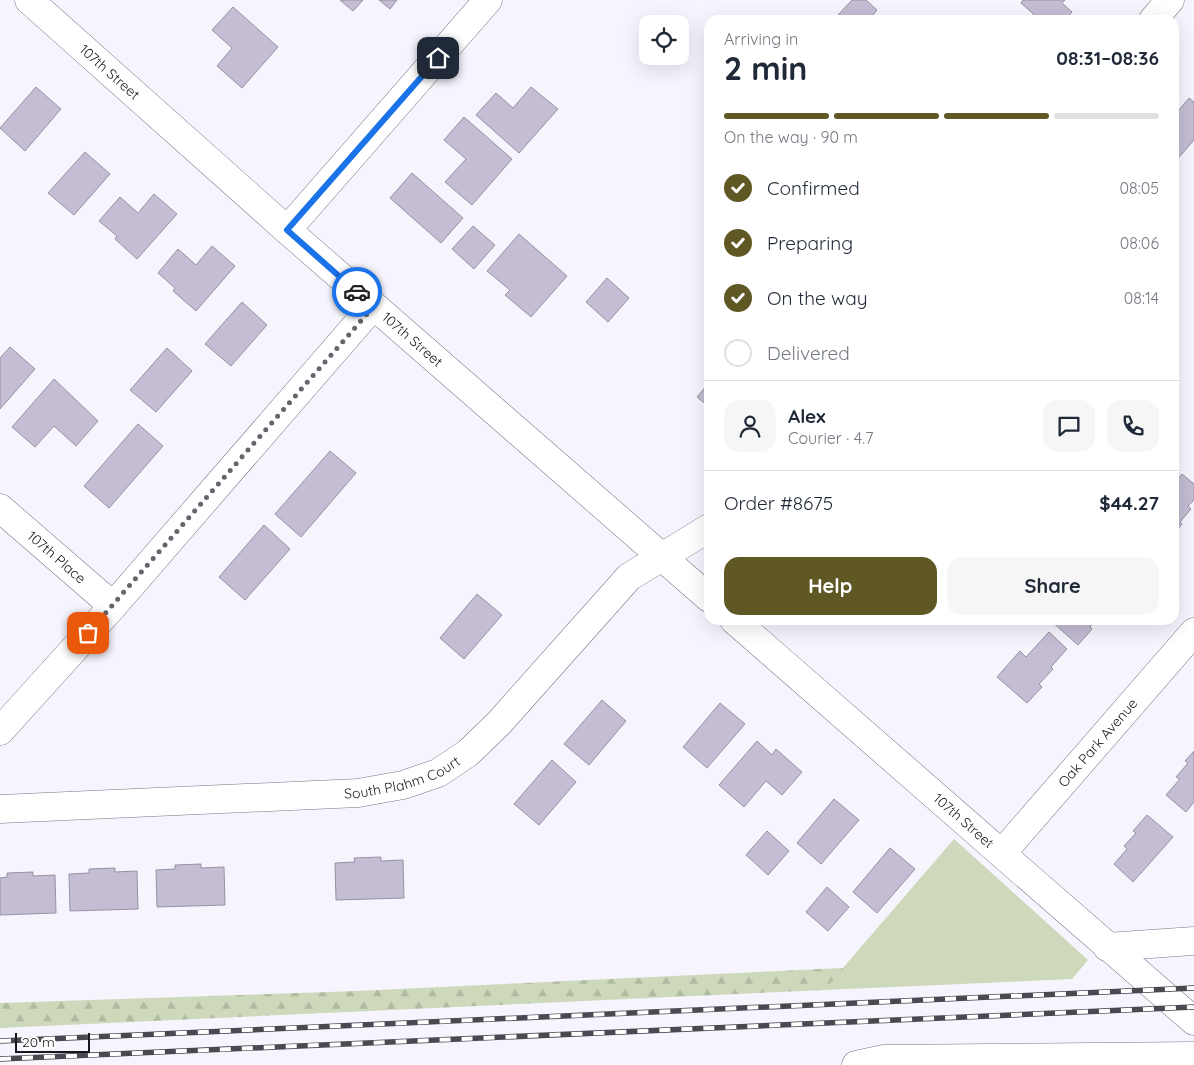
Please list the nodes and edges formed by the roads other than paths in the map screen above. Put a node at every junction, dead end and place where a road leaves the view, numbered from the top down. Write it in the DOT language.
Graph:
graph roads {
  1 [pos="29,0"];
  2 [pos="488,0"];
  3 [pos="1170,0"];
  4 [pos="1157,15"];
  5 [pos="287,230"];
  6 [pos="374,306"];
  7 [pos="0,508"];
  8 [pos="704,531"];
  9 [pos="662,557"];
  10 [pos="704,594"];
  11 [pos="113,606"];
  12 [pos="740,625"];
  13 [pos="1194,632"];
  14 [pos="0,731"];
  15 [pos="0,809"];
  16 [pos="1002,853"];
  17 [pos="1194,941"];
  18 [pos="1108,947"];
  19 [pos="1194,1021"];
  20 [pos="1194,1056"];
  21 [pos="856,1065"];
  1 -- 5 [label="street, 107th Street"];
  2 -- 5 [label="street"];
  3 -- 4 [label="street"];
  5 -- 6 [label="street, 107th Street"];
  6 -- 9 [label="street, 107th Street"];
  6 -- 11 [label="street"];
  7 -- 11 [label="street, 107th Place"];
  8 -- 9 [label="street, South Plahm Court"];
  9 -- 10 [label="street, 107th Street"];
  9 -- 15 [label="street, South Plahm Court"];
  11 -- 14 [label="street"];
  12 -- 16 [label="street, 107th Street"];
  13 -- 16 [label="street, Oak Park Avenue"];
  16 -- 18 [label="street, 107th Street"];
  17 -- 18 [label="street"];
  18 -- 19 [label="street, 107th Street"];
  20 -- 21 [label="street"];
}
